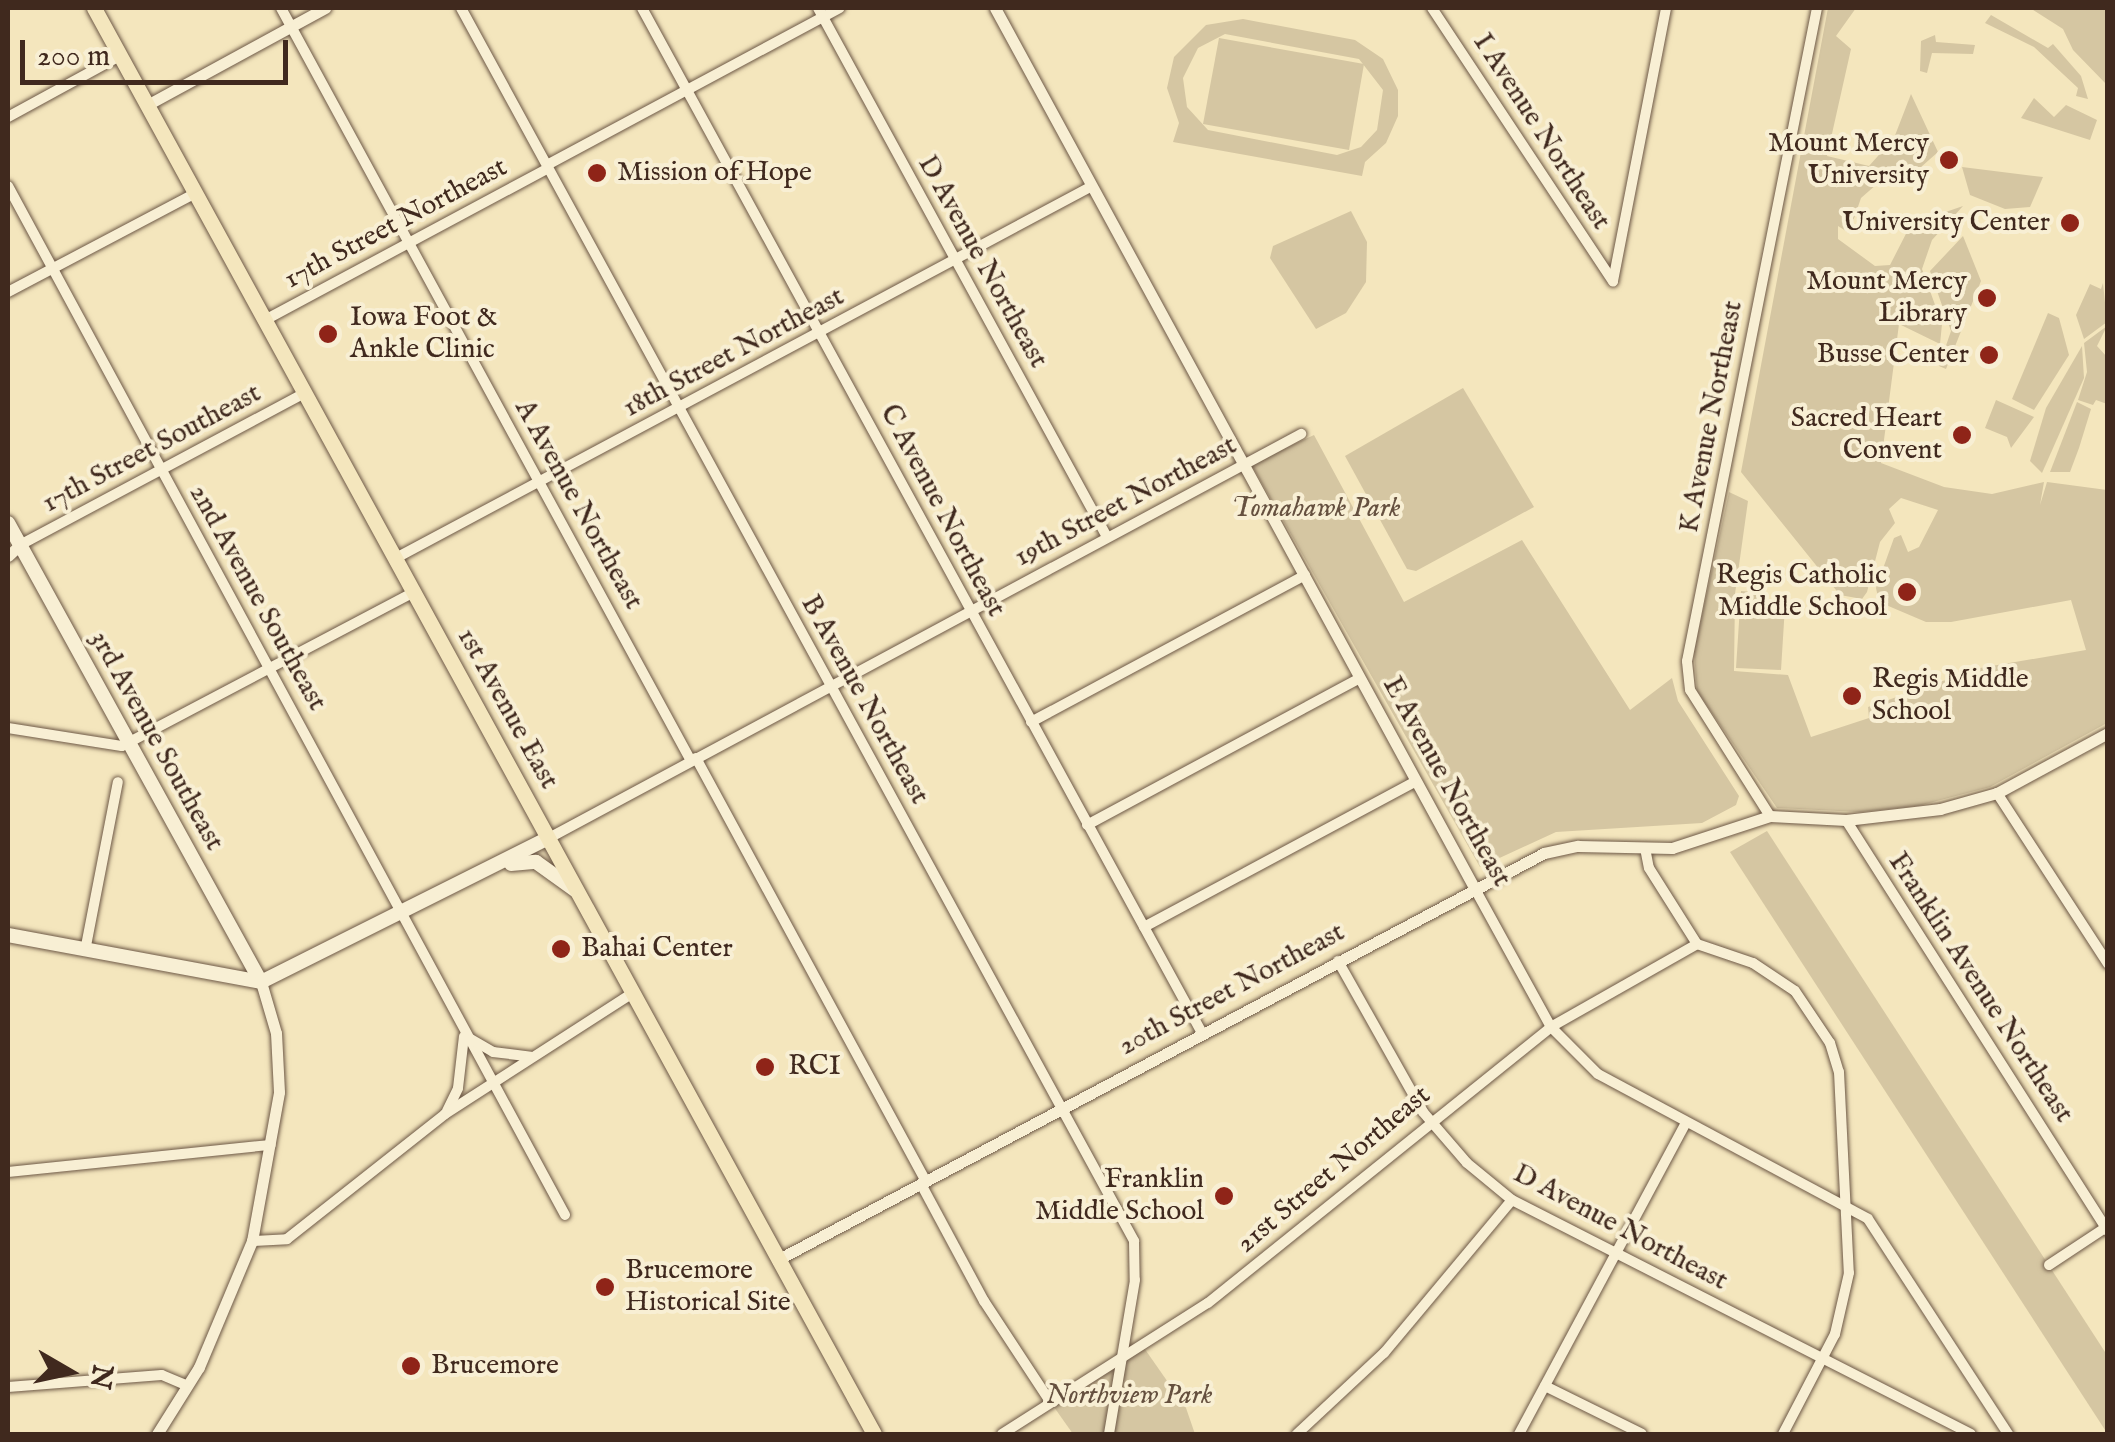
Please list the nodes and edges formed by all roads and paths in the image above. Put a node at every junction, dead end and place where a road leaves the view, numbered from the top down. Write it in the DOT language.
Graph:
graph roads {
  1 [pos="94,8"];
  2 [pos="281,8"];
  3 [pos="325,8"];
  4 [pos="462,8"];
  5 [pos="642,8"];
  6 [pos="840,8"];
  7 [pos="995,8"];
  8 [pos="1432,8"];
  9 [pos="1666,8"];
  10 [pos="1817,8"];
  11 [pos="820,12"];
  12 [pos="292,26"];
  13 [pos="120,56"];
  14 [pos="686,89"];
  15 [pos="147,105"];
  16 [pos="8,117"];
  17 [pos="547,166"];
  18 [pos="8,186"];
  19 [pos="1092,186"];
  20 [pos="196,192"];
  21 [pos="408,242"];
  22 [pos="954,260"];
  23 [pos="52,268"];
  24 [pos="8,292"];
  25 [pos="265,320"];
  26 [pos="820,332"];
  27 [pos="305,394"];
  28 [pos="680,407"];
  29 [pos="1301,434"];
  30 [pos="1244,465"];
  31 [pos="162,469"];
  32 [pos="538,482"];
  33 [pos="8,523"];
  34 [pos="1107,538"];
  35 [pos="20,545"];
  36 [pos="8,556"];
  37 [pos="396,558"];
  38 [pos="1305,575"];
  39 [pos="414,592"];
  40 [pos="970,611"];
  41 [pos="270,669"];
  42 [pos="1360,678"];
  43 [pos="830,685"];
  44 [pos="1032,722"];
  45 [pos="8,728"];
  46 [pos="2108,733"];
  47 [pos="127,744"];
  48 [pos="693,759"];
  49 [pos="118,782"];
  50 [pos="1416,782"];
  51 [pos="1997,793"];
  52 [pos="1770,816"];
  53 [pos="1846,820"];
  54 [pos="1087,824"];
  55 [pos="550,838"];
  56 [pos="1645,848"];
  57 [pos="482,872"];
  58 [pos="1476,888"];
  59 [pos="580,894"];
  60 [pos="404,914"];
  61 [pos="1144,927"];
  62 [pos="8,935"];
  63 [pos="239,942"];
  64 [pos="1697,944"];
  65 [pos="85,951"];
  66 [pos="1338,961"];
  67 [pos="2108,964"];
  68 [pos="221,978"];
  69 [pos="261,982"];
  70 [pos="631,994"];
  71 [pos="1550,1027"];
  72 [pos="464,1034"];
  73 [pos="1204,1035"];
  74 [pos="531,1057"];
  75 [pos="492,1082"];
  76 [pos="1061,1109"];
  77 [pos="445,1114"];
  78 [pos="1429,1120"];
  79 [pos="1686,1122"];
  80 [pos="271,1144"];
  81 [pos="8,1172"];
  82 [pos="924,1183"];
  83 [pos="1512,1200"];
  84 [pos="1851,1207"];
  85 [pos="565,1215"];
  86 [pos="2107,1228"];
  87 [pos="252,1240"];
  88 [pos="1615,1255"];
  89 [pos="777,1260"];
  90 [pos="2049,1265"];
  91 [pos="1123,1355"];
  92 [pos="1824,1360"];
  93 [pos="188,1386"];
  94 [pos="1545,1386"];
  95 [pos="8,1387"];
  96 [pos="1049,1400"];
  97 [pos="157,1434"];
  98 [pos="874,1434"];
  99 [pos="1002,1434"];
  100 [pos="1109,1434"];
  101 [pos="1297,1434"];
  102 [pos="1519,1434"];
  103 [pos="1642,1434"];
  104 [pos="1783,1434"];
  105 [pos="1971,1434"];
  106 [pos="2008,1434"];
  1 -- 13 [label="main road, 1st Avenue East"];
  2 -- 12 [label="street, A Avenue Northeast"];
  3 -- 12 [label="street"];
  4 -- 17 [label="street, B Avenue Northeast"];
  5 -- 14 [label="street, C Avenue Northeast"];
  6 -- 11 [label="street, 17th Street Northeast"];
  7 -- 19 [label="street, E Avenue Northeast"];
  8 -- 9 [label="street, I Avenue Northeast"];
  10 -- 52 [label="street, K Avenue Northeast"];
  11 -- 14 [label="street, 17th Street Northeast"];
  11 -- 22 [label="street, D Avenue Northeast"];
  12 -- 15 [label="street"];
  12 -- 21 [label="street, A Avenue Northeast"];
  13 -- 15 [label="main road, 1st Avenue East"];
  13 -- 16 [label="street"];
  14 -- 17 [label="street, 17th Street Northeast"];
  14 -- 26 [label="street, C Avenue Northeast"];
  15 -- 20 [label="main road, 1st Avenue East"];
  17 -- 21 [label="street, 17th Street Northeast"];
  17 -- 28 [label="street, B Avenue Northeast"];
  18 -- 23 [label="street, 2nd Avenue Southeast"];
  19 -- 22 [label="street, 18th Street Northeast"];
  19 -- 30 [label="street, E Avenue Northeast"];
  20 -- 23 [label="street"];
  20 -- 25 [label="main road, 1st Avenue East"];
  21 -- 25 [label="street, 17th Street Northeast"];
  21 -- 32 [label="street, A Avenue Northeast"];
  22 -- 26 [label="street, 18th Street Northeast"];
  22 -- 34 [label="street, D Avenue Northeast"];
  23 -- 24 [label="street"];
  23 -- 31 [label="street, 2nd Avenue Southeast"];
  25 -- 27 [label="main road, 1st Avenue East"];
  26 -- 28 [label="street, 18th Street Northeast"];
  26 -- 40 [label="street, C Avenue Northeast"];
  27 -- 31 [label="street, 17th Street Southeast"];
  27 -- 37 [label="main road, 1st Avenue East"];
  28 -- 32 [label="street, 18th Street Northeast"];
  28 -- 43 [label="street, B Avenue Northeast"];
  29 -- 30 [label="street, 19th Street Northeast"];
  30 -- 34 [label="street, 19th Street Northeast"];
  30 -- 38 [label="street, E Avenue Northeast"];
  31 -- 35 [label="street, 17th Street Southeast"];
  31 -- 41 [label="street, 2nd Avenue Southeast"];
  32 -- 37 [label="street, 18th Street Northeast"];
  32 -- 48 [label="street, A Avenue Northeast"];
  33 -- 35 [label="main road, 3rd Avenue Southeast"];
  34 -- 40 [label="street, 19th Street Northeast"];
  35 -- 36 [label="street"];
  35 -- 47 [label="main road, 3rd Avenue Southeast"];
  37 -- 39 [label="main road, 1st Avenue East"];
  38 -- 42 [label="street, E Avenue Northeast"];
  38 -- 44 [label="street"];
  39 -- 41 [label="street"];
  39 -- 55 [label="main road, 1st Avenue East"];
  40 -- 43 [label="street, 19th Street Northeast"];
  40 -- 44 [label="street, C Avenue Northeast"];
  41 -- 47 [label="street"];
  41 -- 60 [label="street, 2nd Avenue Southeast"];
  42 -- 50 [label="street, E Avenue Northeast"];
  42 -- 54 [label="street"];
  43 -- 48 [label="street, 19th Street Northeast"];
  43 -- 76 [label="street, B Avenue Northeast"];
  44 -- 54 [label="street, C Avenue Northeast"];
  45 -- 47 [label="street"];
  46 -- 51 [label="street"];
  47 -- 63 [label="main road, 3rd Avenue Southeast"];
  48 -- 55 [label="street, 19th Street Northeast"];
  48 -- 82 [label="street, A Avenue Northeast"];
  49 -- 65 [label="street"];
  50 -- 58 [label="street, E Avenue Northeast"];
  50 -- 61 [label="street"];
  51 -- 53 [label="street"];
  51 -- 67 [label="street"];
  52 -- 53 [label="street"];
  52 -- 56 [label="street, 20th Street Northeast"];
  53 -- 86 [label="street, Franklin Avenue Northeast"];
  54 -- 61 [label="street, C Avenue Northeast"];
  55 -- 57 [label="main road"];
  55 -- 59 [label="main road, 1st Avenue East"];
  56 -- 58 [label="street, 20th Street Northeast"];
  56 -- 64 [label="street"];
  57 -- 59 [label="main road"];
  57 -- 60 [label="main road"];
  58 -- 66 [label="street, 20th Street Northeast"];
  58 -- 71 [label="street, E Avenue Northeast"];
  59 -- 70 [label="main road, 1st Avenue East"];
  60 -- 69 [label="main road"];
  60 -- 72 [label="street, 2nd Avenue Southeast"];
  61 -- 73 [label="street, C Avenue Northeast"];
  62 -- 65 [label="main road"];
  63 -- 68 [label="main road"];
  63 -- 69 [label="main road, 3rd Avenue Southeast"];
  64 -- 71 [label="street, 21st Street Northeast"];
  64 -- 84 [label="street"];
  65 -- 68 [label="main road"];
  66 -- 73 [label="street, 20th Street Northeast"];
  66 -- 78 [label="street, D Avenue Northeast"];
  68 -- 69 [label="main road"];
  69 -- 80 [label="street"];
  70 -- 74 [label="street"];
  70 -- 89 [label="main road, 1st Avenue East"];
  71 -- 78 [label="street, 21st Street Northeast"];
  71 -- 79 [label="street, E Avenue Northeast"];
  72 -- 74 [label="street"];
  72 -- 75 [label="street, 2nd Avenue Southeast"];
  72 -- 77 [label="street"];
  73 -- 76 [label="street, 20th Street Northeast"];
  74 -- 75 [label="street"];
  75 -- 77 [label="street"];
  75 -- 85 [label="street, 2nd Avenue Southeast"];
  76 -- 82 [label="street, 20th Street Northeast"];
  76 -- 91 [label="street, B Avenue Northeast"];
  77 -- 87 [label="street"];
  78 -- 83 [label="street, D Avenue Northeast"];
  78 -- 91 [label="street, 21st Street Northeast"];
  79 -- 84 [label="street, E Avenue Northeast"];
  79 -- 88 [label="street"];
  80 -- 81 [label="street"];
  80 -- 87 [label="street"];
  82 -- 89 [label="street, 20th Street Northeast"];
  82 -- 96 [label="street, A Avenue Northeast"];
  83 -- 88 [label="street, D Avenue Northeast"];
  83 -- 101 [label="street"];
  84 -- 92 [label="street"];
  84 -- 106 [label="street, E Avenue Northeast"];
  86 -- 90 [label="street"];
  87 -- 93 [label="street"];
  88 -- 92 [label="street, D Avenue Northeast"];
  88 -- 94 [label="street"];
  89 -- 98 [label="main road, 1st Avenue East"];
  91 -- 96 [label="street, 21st Street Northeast"];
  91 -- 100 [label="street, B Avenue Northeast"];
  92 -- 104 [label="street"];
  92 -- 105 [label="street, D Avenue Northeast"];
  93 -- 95 [label="street"];
  93 -- 97 [label="street"];
  94 -- 102 [label="street"];
  94 -- 103 [label="street"];
  96 -- 99 [label="street, 21st Street Northeast"];
}
